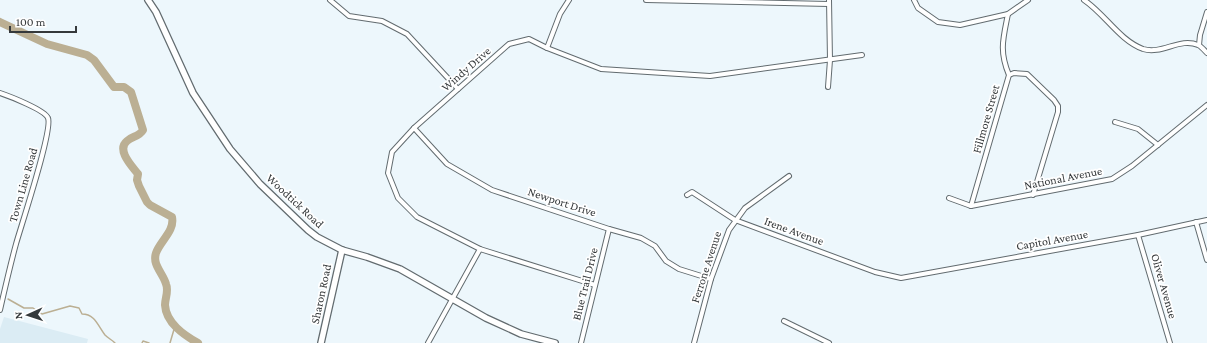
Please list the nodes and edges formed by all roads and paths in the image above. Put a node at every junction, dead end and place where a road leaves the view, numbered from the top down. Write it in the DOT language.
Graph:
graph roads {
  1 [pos="148,0"];
  2 [pos="330,0"];
  3 [pos="568,0"];
  4 [pos="646,0"];
  5 [pos="914,0"];
  6 [pos="1028,0"];
  7 [pos="1084,0"];
  8 [pos="829,2"];
  9 [pos="1207,12"];
  10 [pos="1008,14"];
  11 [pos="1199,45"];
  12 [pos="547,48"];
  13 [pos="1207,53"];
  14 [pos="862,56"];
  15 [pos="830,60"];
  16 [pos="1009,75"];
  17 [pos="828,87"];
  18 [pos="458,89"];
  19 [pos="0,93"];
  20 [pos="1207,106"];
  21 [pos="1116,122"];
  22 [pos="414,128"];
  23 [pos="1158,145"];
  24 [pos="790,176"];
  25 [pos="686,195"];
  26 [pos="1033,195"];
  27 [pos="948,198"];
  28 [pos="971,206"];
  29 [pos="735,220"];
  30 [pos="1207,220"];
  31 [pos="1196,222"];
  32 [pos="609,229"];
  33 [pos="1138,235"];
  34 [pos="480,249"];
  35 [pos="342,250"];
  36 [pos="1207,260"];
  37 [pos="901,278"];
  38 [pos="711,279"];
  39 [pos="595,285"];
  40 [pos="453,298"];
  41 [pos="0,310"];
  42 [pos="784,321"];
  43 [pos="321,343"];
  44 [pos="428,343"];
  45 [pos="555,343"];
  46 [pos="581,343"];
  47 [pos="694,343"];
  48 [pos="829,343"];
  49 [pos="1170,343"];
  1 -- 35 [label="main road, Woodtick Road"];
  2 -- 18 [label="street"];
  3 -- 12 [label="street"];
  4 -- 8 [label="street"];
  5 -- 10 [label="street"];
  6 -- 10 [label="street"];
  7 -- 11 [label="street"];
  8 -- 15 [label="street"];
  9 -- 11 [label="street"];
  10 -- 16 [label="street, Fillmore Street"];
  11 -- 13 [label="street"];
  12 -- 15 [label="street, Windy Drive"];
  12 -- 18 [label="street, Windy Drive"];
  14 -- 15 [label="street, Windy Drive"];
  15 -- 17 [label="street"];
  16 -- 26 [label="street"];
  16 -- 28 [label="street, Fillmore Street"];
  18 -- 22 [label="street, Windy Drive"];
  19 -- 41 [label="street, Town Line Road"];
  20 -- 23 [label="street, National Avenue"];
  21 -- 23 [label="street"];
  22 -- 32 [label="street, Newport Drive"];
  22 -- 34 [label="street, Windy Drive"];
  23 -- 26 [label="street, National Avenue"];
  24 -- 29 [label="street, Ferrone Avenue"];
  25 -- 29 [label="street, Irene Avenue"];
  26 -- 28 [label="street, National Avenue"];
  27 -- 28 [label="street"];
  29 -- 37 [label="street, Irene Avenue"];
  29 -- 38 [label="street, Ferrone Avenue"];
  30 -- 31 [label="street, Capitol Avenue"];
  31 -- 33 [label="street, Capitol Avenue"];
  31 -- 36 [label="street"];
  32 -- 38 [label="street, Newport Drive"];
  32 -- 39 [label="street, Blue Trail Drive"];
  33 -- 37 [label="street, Capitol Avenue"];
  33 -- 49 [label="street, Oliver Avenue"];
  34 -- 39 [label="street, Windy Drive"];
  34 -- 40 [label="street"];
  35 -- 40 [label="main road, Woodtick Road"];
  35 -- 43 [label="main road, Sharon Road"];
  38 -- 47 [label="street, Ferrone Avenue"];
  39 -- 46 [label="street, Blue Trail Drive"];
  40 -- 44 [label="street"];
  40 -- 45 [label="main road, Woodtick Road"];
  42 -- 48 [label="street"];
}
